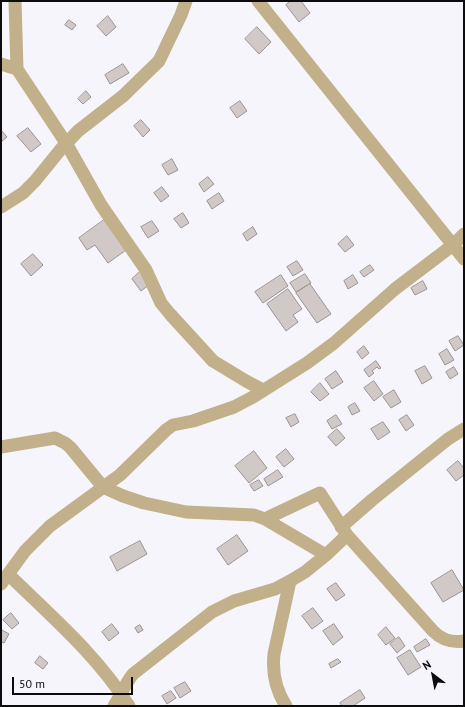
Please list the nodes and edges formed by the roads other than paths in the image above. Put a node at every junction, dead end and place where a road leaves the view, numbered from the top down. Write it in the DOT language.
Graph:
graph roads {
  1 [pos="15,1"];
  2 [pos="186,1"];
  3 [pos="258,1"];
  4 [pos="1,64"];
  5 [pos="17,69"];
  6 [pos="66,143"];
  7 [pos="1,207"];
  8 [pos="464,234"];
  9 [pos="453,245"];
  10 [pos="464,259"];
  11 [pos="263,390"];
  12 [pos="464,429"];
  13 [pos="1,447"];
  14 [pos="103,487"];
  15 [pos="265,518"];
  16 [pos="344,531"];
  17 [pos="326,555"];
  18 [pos="4,579"];
  19 [pos="290,582"];
  20 [pos="464,641"];
  21 [pos="122,694"];
  22 [pos="114,706"];
  23 [pos="129,706"];
  24 [pos="286,706"];
  1 -- 5 [label="street"];
  2 -- 6 [label="street"];
  3 -- 9 [label="street"];
  4 -- 5 [label="street"];
  5 -- 6 [label="street"];
  6 -- 7 [label="street"];
  6 -- 11 [label="street"];
  8 -- 9 [label="street"];
  9 -- 10 [label="street"];
  9 -- 11 [label="street"];
  11 -- 14 [label="street"];
  12 -- 16 [label="street"];
  13 -- 14 [label="street"];
  14 -- 15 [label="street"];
  14 -- 18 [label="street"];
  15 -- 16 [label="street"];
  15 -- 17 [label="street"];
  16 -- 17 [label="street"];
  16 -- 20 [label="street"];
  17 -- 19 [label="street"];
  18 -- 21 [label="street"];
  19 -- 21 [label="street"];
  19 -- 24 [label="street"];
  21 -- 22 [label="street"];
  21 -- 23 [label="street"];
}
